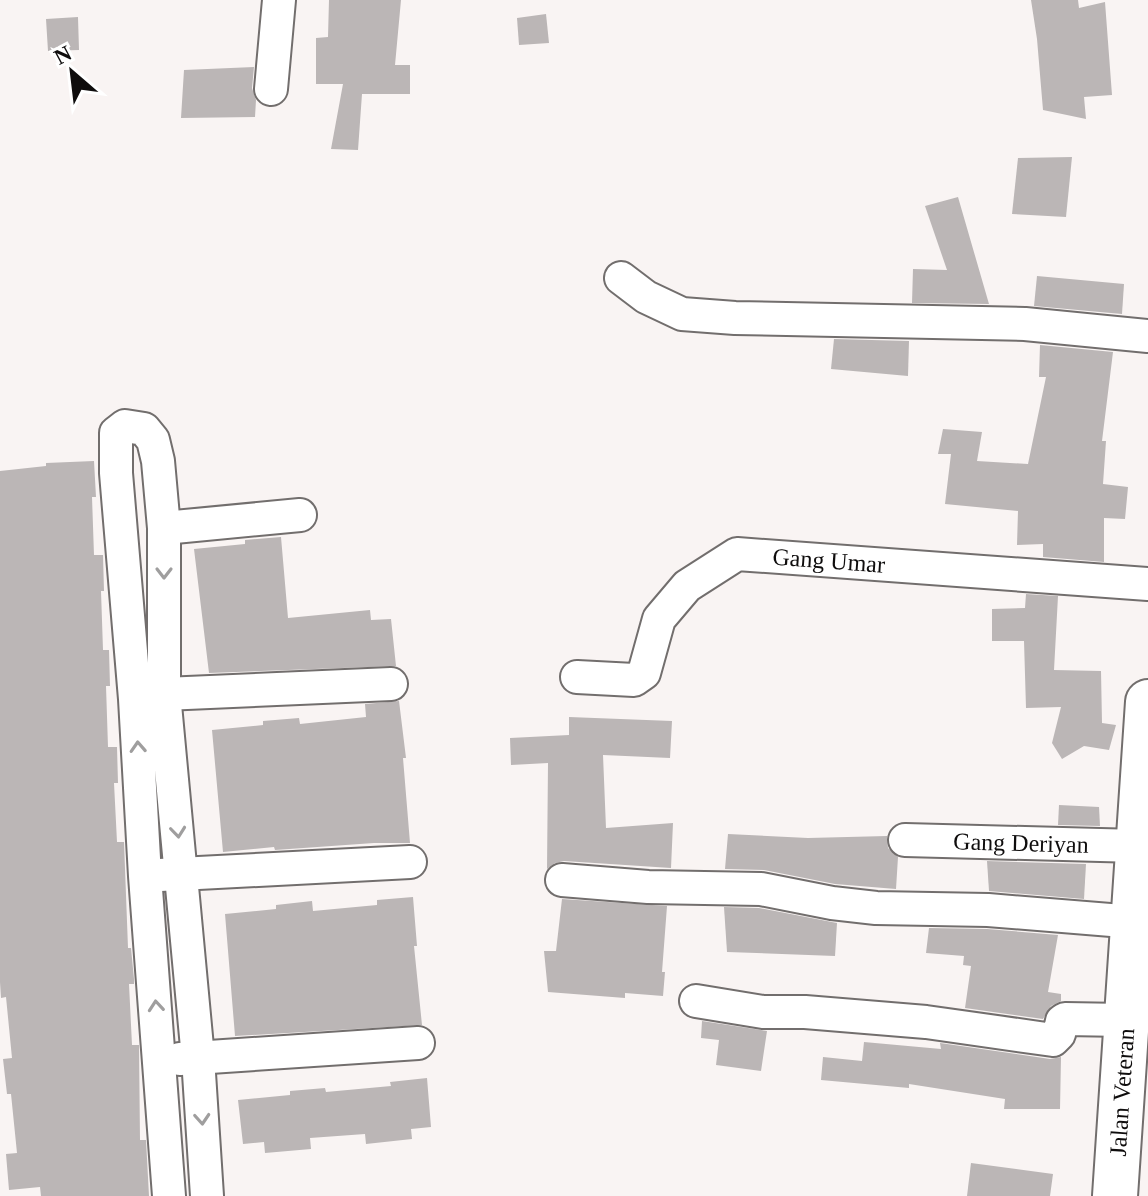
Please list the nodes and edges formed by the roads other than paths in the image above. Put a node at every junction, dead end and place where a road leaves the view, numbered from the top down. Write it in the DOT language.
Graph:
graph roads {
  1 [pos="279,0"];
  2 [pos="271,89"];
  3 [pos="621,278"];
  4 [pos="1148,336"];
  5 [pos="300,515"];
  6 [pos="164,528"];
  7 [pos="1148,584"];
  8 [pos="577,677"];
  9 [pos="391,684"];
  10 [pos="150,696"];
  11 [pos="1148,702"];
  12 [pos="1146,767"];
  13 [pos="905,840"];
  14 [pos="1138,846"];
  15 [pos="410,862"];
  16 [pos="182,874"];
  17 [pos="145,876"];
  18 [pos="562,880"];
  19 [pos="1141,923"];
  20 [pos="696,1001"];
  21 [pos="1133,1013"];
  22 [pos="418,1043"];
  23 [pos="198,1058"];
  24 [pos="161,1060"];
  25 [pos="169,1196"];
  26 [pos="207,1196"];
  27 [pos="1115,1196"];
  1 -- 2 [label="street"];
  3 -- 4 [label="street"];
  5 -- 6 [label="street"];
  6 -- 10 [label="street, one-way"];
  6 -- 10 [label="street"];
  7 -- 8 [label="street, Gang Umar"];
  9 -- 10 [label="street"];
  10 -- 16 [label="street, one-way"];
  17 -- 10 [label="street, one-way"];
  11 -- 12 [label="street, Jalan Veteran"];
  12 -- 14 [label="street, Jalan Veteran"];
  13 -- 14 [label="street, Gang Deriyan"];
  14 -- 19 [label="street, Jalan Veteran"];
  15 -- 16 [label="street"];
  16 -- 17 [label="street"];
  16 -- 23 [label="street"];
  24 -- 17 [label="street, one-way"];
  18 -- 19 [label="street"];
  19 -- 21 [label="street, Jalan Veteran"];
  20 -- 21 [label="street"];
  21 -- 27 [label="street, Jalan Veteran"];
  22 -- 23 [label="street"];
  23 -- 24 [label="street"];
  23 -- 26 [label="street, one-way"];
  24 -- 25 [label="street"];
}
